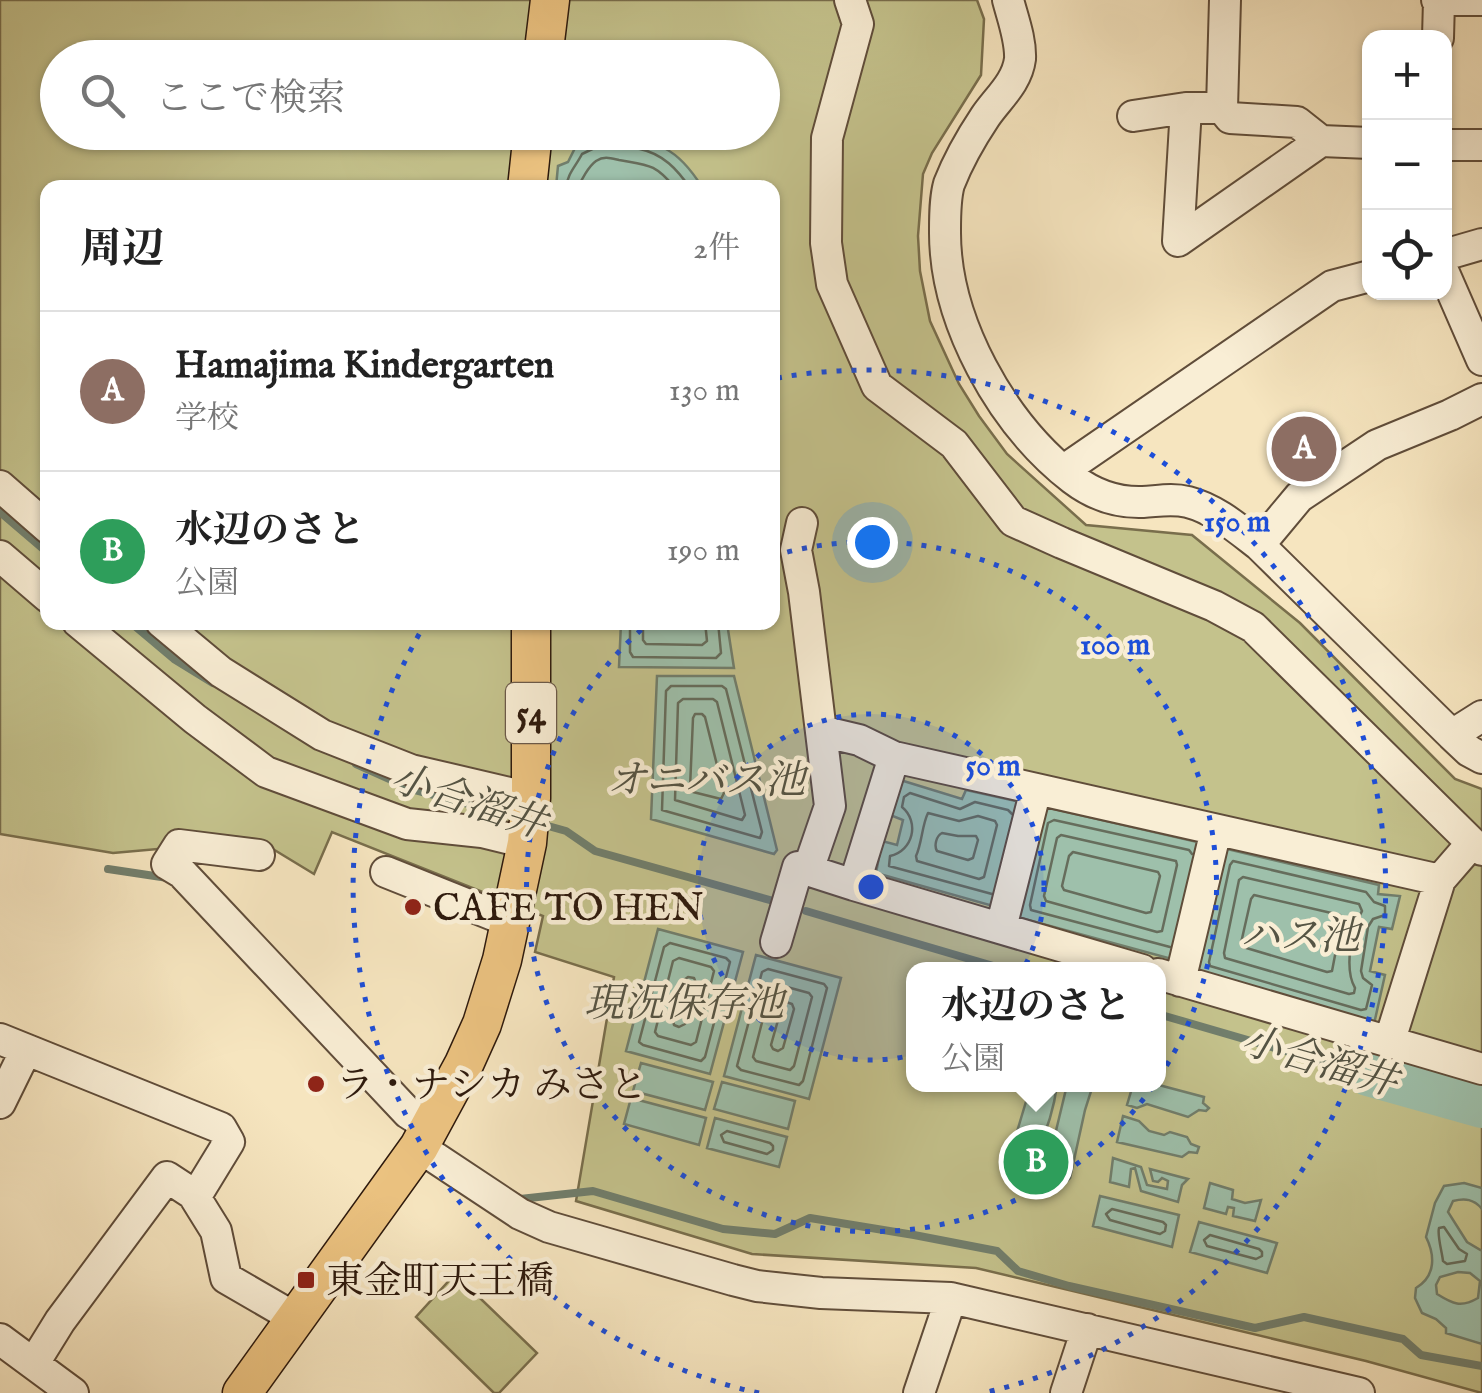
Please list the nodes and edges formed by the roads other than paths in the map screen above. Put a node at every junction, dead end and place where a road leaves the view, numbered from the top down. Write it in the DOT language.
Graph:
graph roads {
  1 [pos="550,0"];
  2 [pos="850,0"];
  3 [pos="1008,0"];
  4 [pos="1225,0"];
  5 [pos="1438,0"];
  6 [pos="1482,0"];
  7 [pos="1438,30"];
  8 [pos="545,40"];
  9 [pos="1186,108"];
  10 [pos="1222,108"];
  11 [pos="1134,116"];
  12 [pos="1321,142"];
  13 [pos="1362,143"];
  14 [pos="1452,145"];
  15 [pos="1482,146"];
  16 [pos="531,150"];
  17 [pos="528,180"];
  18 [pos="1482,244"];
  19 [pos="1452,253"];
  20 [pos="1362,278"];
  21 [pos="1452,292"];
  22 [pos="1482,360"];
  23 [pos="1482,399"];
  24 [pos="1064,470"];
  25 [pos="0,486"];
  26 [pos="40,521"];
  27 [pos="802,523"];
  28 [pos="1258,546"];
  29 [pos="0,556"];
  30 [pos="40,590"];
  31 [pos="88,630"];
  32 [pos="171,630"];
  33 [pos="531,630"];
  34 [pos="1482,716"];
  35 [pos="821,731"];
  36 [pos="1452,735"];
  37 [pos="894,757"];
  38 [pos="1482,758"];
  39 [pos="1036,789"];
  40 [pos="529,820"];
  41 [pos="1216,830"];
  42 [pos="1477,847"];
  43 [pos="260,855"];
  44 [pos="808,870"];
  45 [pos="386,872"];
  46 [pos="1440,880"];
  47 [pos="854,885"];
  48 [pos="512,922"];
  49 [pos="1001,928"];
  50 [pos="776,942"];
  51 [pos="1115,962"];
  52 [pos="1169,978"];
  53 [pos="1390,1042"];
  54 [pos="13,1044"];
  55 [pos="1482,1070"];
  56 [pos="0,1103"];
  57 [pos="424,1137"];
  58 [pos="193,1194"];
  59 [pos="951,1298"];
  60 [pos="295,1318"];
  61 [pos="1087,1328"];
  62 [pos="0,1339"];
  63 [pos="34,1363"];
  64 [pos="73,1393"];
  65 [pos="242,1393"];
  66 [pos="919,1393"];
  67 [pos="1066,1393"];
  68 [pos="1359,1393"];
  1 -- 8 [label="main road"];
  2 -- 42 [label="street"];
  3 -- 24 [label="street"];
  4 -- 10 [label="street"];
  5 -- 6 [label="street"];
  5 -- 7 [label="street"];
  9 -- 10 [label="street"];
  9 -- 11 [label="street"];
  9 -- 12 [label="street"];
  10 -- 12 [label="street"];
  12 -- 13 [label="street"];
  14 -- 15 [label="street"];
  16 -- 17 [label="main road"];
  18 -- 19 [label="street"];
  20 -- 24 [label="street"];
  21 -- 22 [label="street"];
  23 -- 28 [label="street"];
  24 -- 28 [label="street"];
  25 -- 26 [label="street"];
  27 -- 35 [label="street"];
  28 -- 36 [label="street"];
  29 -- 30 [label="street"];
  31 -- 40 [label="street"];
  32 -- 40 [label="street"];
  33 -- 40 [label="main road, 54"];
  34 -- 36 [label="street"];
  35 -- 37 [label="street"];
  35 -- 44 [label="street"];
  36 -- 38 [label="street"];
  37 -- 39 [label="street"];
  37 -- 47 [label="street"];
  39 -- 41 [label="street"];
  39 -- 49 [label="street"];
  40 -- 48 [label="main road, 54"];
  41 -- 46 [label="street"];
  41 -- 52 [label="street"];
  42 -- 46 [label="street"];
  43 -- 57 [label="street"];
  44 -- 47 [label="street"];
  44 -- 50 [label="street"];
  45 -- 48 [label="street"];
  46 -- 53 [label="street"];
  47 -- 49 [label="street"];
  48 -- 57 [label="main road, 54"];
  49 -- 51 [label="street"];
  52 -- 53 [label="street"];
  53 -- 55 [label="street"];
  54 -- 56 [label="street"];
  54 -- 58 [label="street"];
  57 -- 59 [label="street"];
  57 -- 60 [label="main road, 54"];
  58 -- 60 [label="street"];
  58 -- 63 [label="street"];
  59 -- 61 [label="street"];
  59 -- 66 [label="street"];
  60 -- 65 [label="main road, 54"];
  61 -- 67 [label="street"];
  61 -- 68 [label="street"];
  62 -- 63 [label="street"];
  63 -- 64 [label="street"];
}
